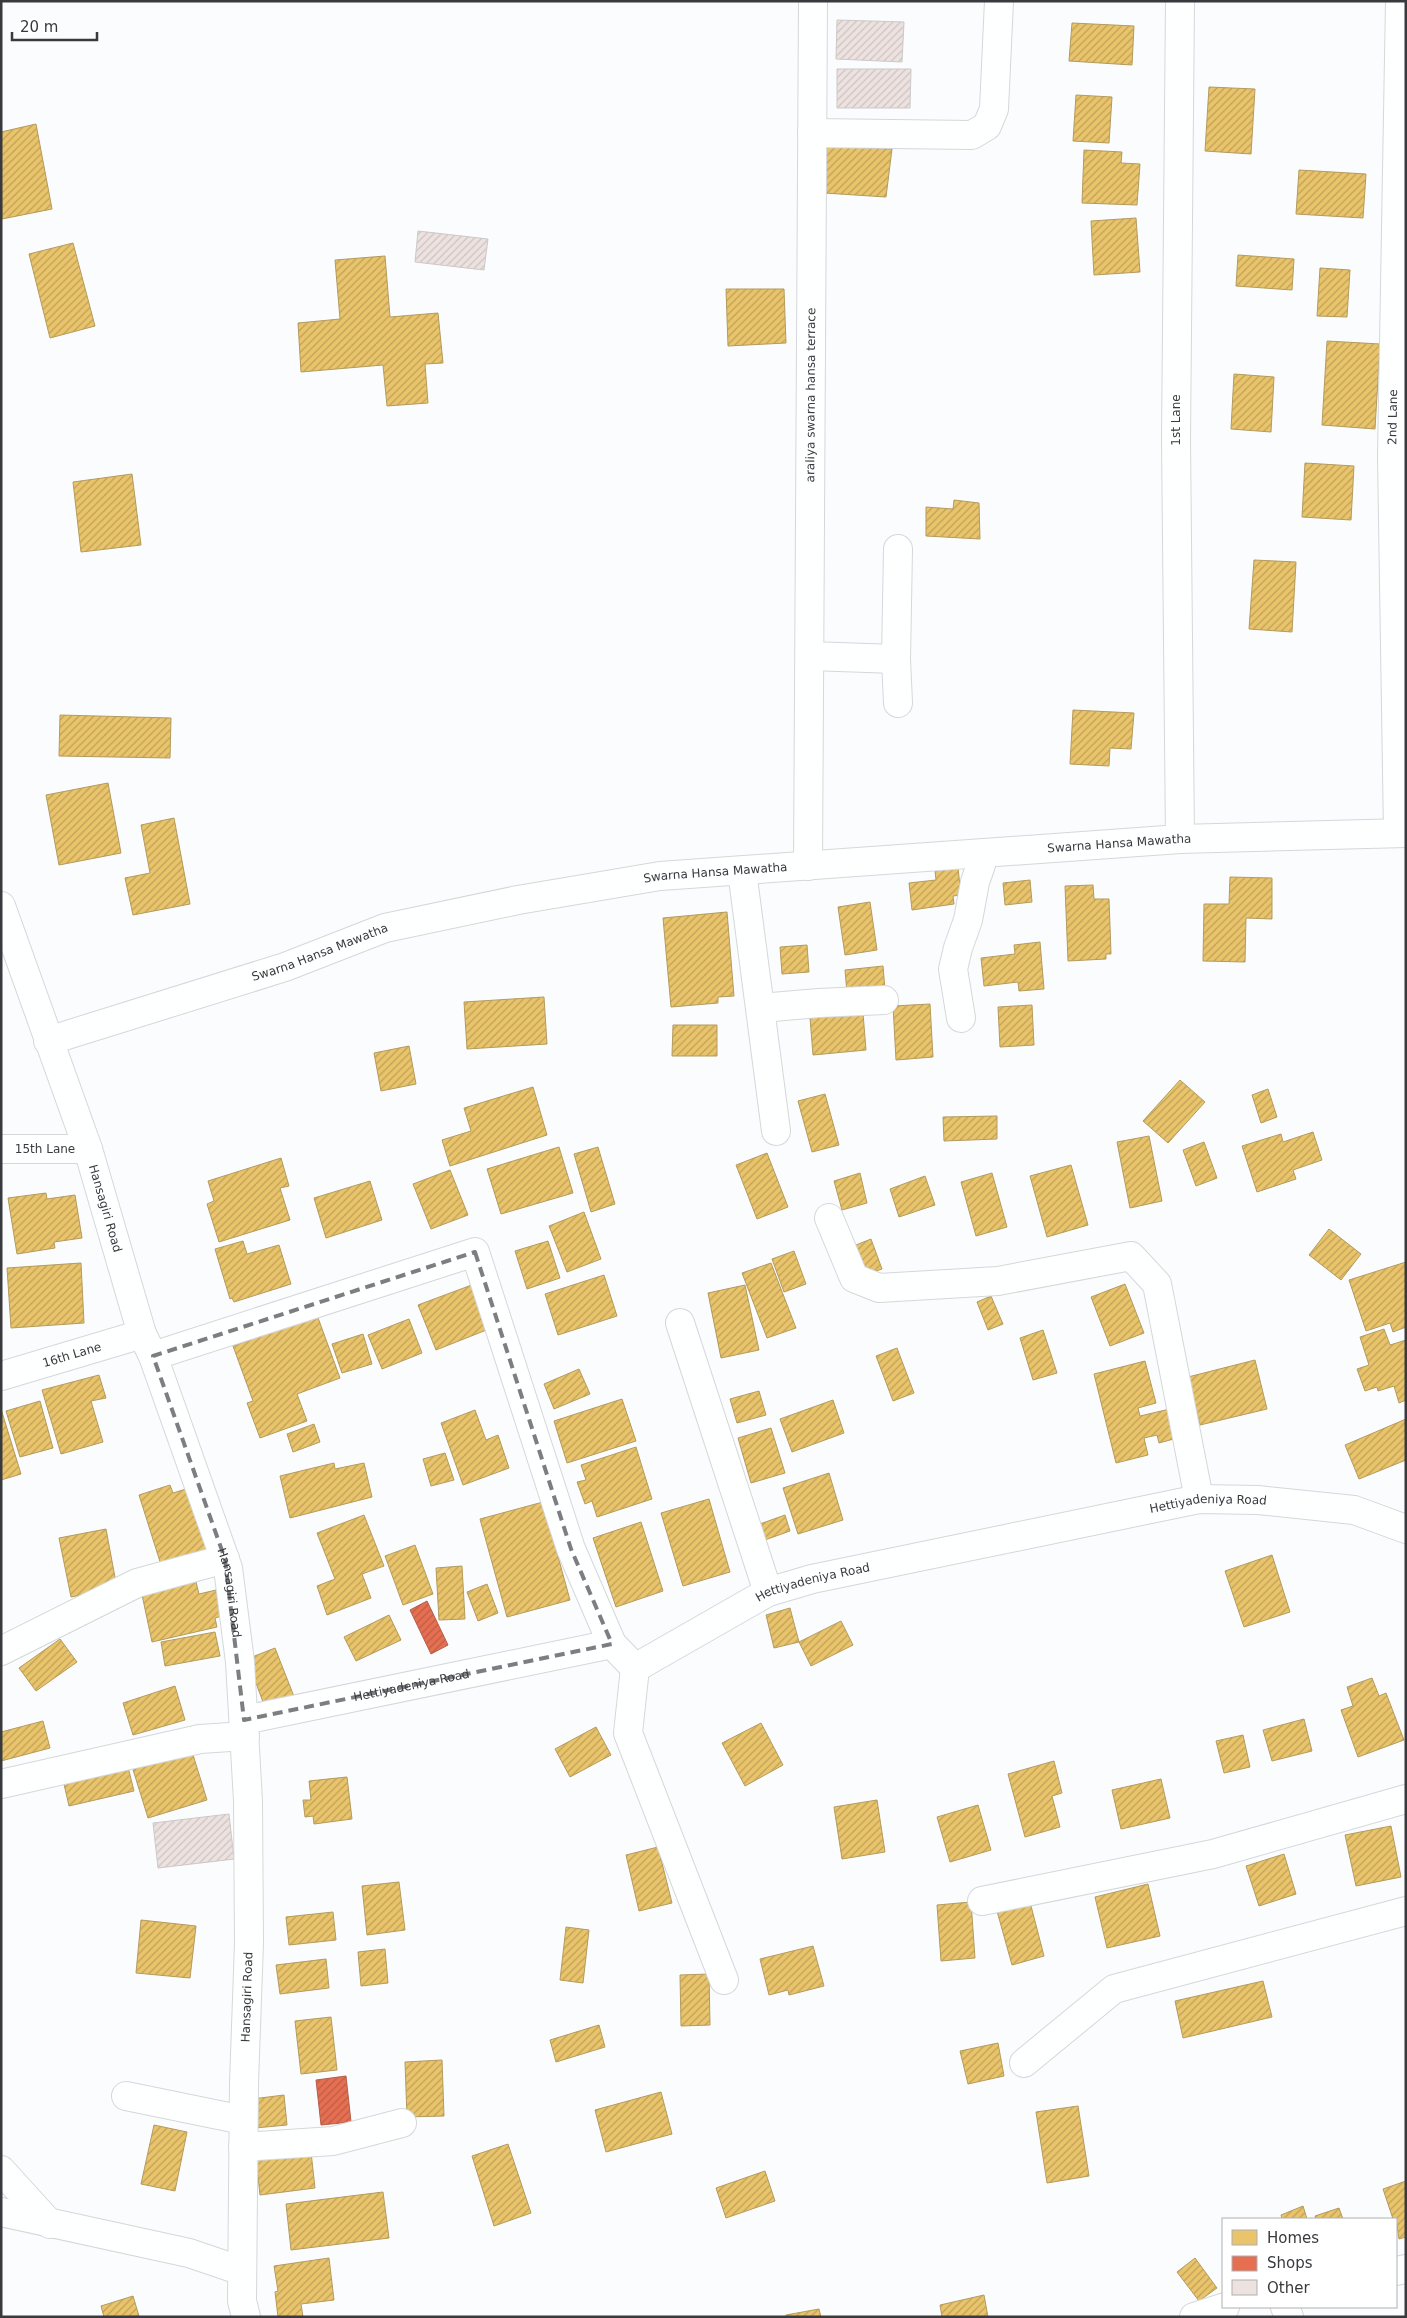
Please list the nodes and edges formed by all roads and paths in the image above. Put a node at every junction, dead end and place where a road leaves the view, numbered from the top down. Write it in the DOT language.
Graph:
graph roads {
  1 [pos="813,1"];
  2 [pos="999,1"];
  3 [pos="1180,1"];
  4 [pos="1400,1"];
  5 [pos="812,133"];
  6 [pos="898,549"];
  7 [pos="810,656"];
  8 [pos="896,659"];
  9 [pos="898,703"];
  10 [pos="1402,833"];
  11 [pos="1180,839"];
  12 [pos="985,853"];
  13 [pos="808,866"];
  14 [pos="742,871"];
  15 [pos="1,906"];
  16 [pos="884,1000"];
  17 [pos="760,1008"];
  18 [pos="961,1018"];
  19 [pos="48,1041"];
  20 [pos="776,1131"];
  21 [pos="88,1148"];
  22 [pos="1,1149"];
  23 [pos="829,1218"];
  24 [pos="680,1323"];
  25 [pos="147,1345"];
  26 [pos="1,1376"];
  27 [pos="1199,1499"];
  28 [pos="1406,1529"];
  29 [pos="225,1559"];
  30 [pos="768,1592"];
  31 [pos="612,1644"];
  32 [pos="1,1651"];
  33 [pos="635,1668"];
  34 [pos="245,1728"];
  35 [pos="1,1784"];
  36 [pos="1406,1799"];
  37 [pos="982,1901"];
  38 [pos="1406,1911"];
  39 [pos="724,1980"];
  40 [pos="1024,2063"];
  41 [pos="126,2096"];
  42 [pos="243,2120"];
  43 [pos="402,2123"];
  44 [pos="243,2147"];
  45 [pos="1,2170"];
  46 [pos="1,2212"];
  47 [pos="50,2224"];
  48 [pos="242,2271"];
  49 [pos="1222,2308"];
  50 [pos="246,2317"];
  51 [pos="1194,2317"];
  1 -- 5 [label="street, araliya swarna hansa terrace"];
  2 -- 5 [label="street"];
  3 -- 11 [label="street, 1st Lane"];
  4 -- 10 [label="street, 2nd Lane"];
  5 -- 7 [label="street, araliya swarna hansa terrace"];
  6 -- 8 [label="street"];
  7 -- 8 [label="street"];
  7 -- 13 [label="street, araliya swarna hansa terrace"];
  8 -- 9 [label="street"];
  10 -- 11 [label="street, Swarna Hansa Mawatha"];
  11 -- 12 [label="street, Swarna Hansa Mawatha"];
  12 -- 13 [label="street, Swarna Hansa Mawatha"];
  12 -- 18 [label="street"];
  13 -- 14 [label="street, Swarna Hansa Mawatha"];
  14 -- 17 [label="street"];
  14 -- 19 [label="street, Swarna Hansa Mawatha"];
  15 -- 19 [label="street, Hansagiri Road"];
  16 -- 17 [label="street"];
  17 -- 20 [label="street"];
  19 -- 21 [label="street, Hansagiri Road"];
  21 -- 22 [label="street, 15th Lane"];
  21 -- 25 [label="street, Hansagiri Road"];
  23 -- 27 [label="street"];
  24 -- 30 [label="street"];
  25 -- 26 [label="street, 16th Lane"];
  25 -- 29 [label="street, Hansagiri Road"];
  25 -- 31 [label="street, 16th Lane"];
  27 -- 28 [label="street, Hettiyadeniya Road"];
  27 -- 30 [label="street, Hettiyadeniya Road"];
  29 -- 32 [label="street"];
  29 -- 34 [label="street, Hansagiri Road"];
  30 -- 33 [label="street, Hettiyadeniya Road"];
  31 -- 33 [label="street"];
  31 -- 34 [label="street, Hettiyadeniya Road"];
  33 -- 39 [label="street"];
  34 -- 35 [label="street, Hettiyadeniya Road"];
  34 -- 42 [label="street, Hansagiri Road"];
  36 -- 37 [label="street"];
  38 -- 40 [label="street"];
  41 -- 42 [label="street"];
  42 -- 44 [label="street, Hansagiri Road"];
  43 -- 44 [label="street"];
  44 -- 48 [label="street, Hansagiri Road"];
  45 -- 47 [label="street"];
  46 -- 47 [label="street"];
  47 -- 48 [label="street"];
  48 -- 50 [label="street, Hansagiri Road"];
  49 -- 51 [label="street"];
}
